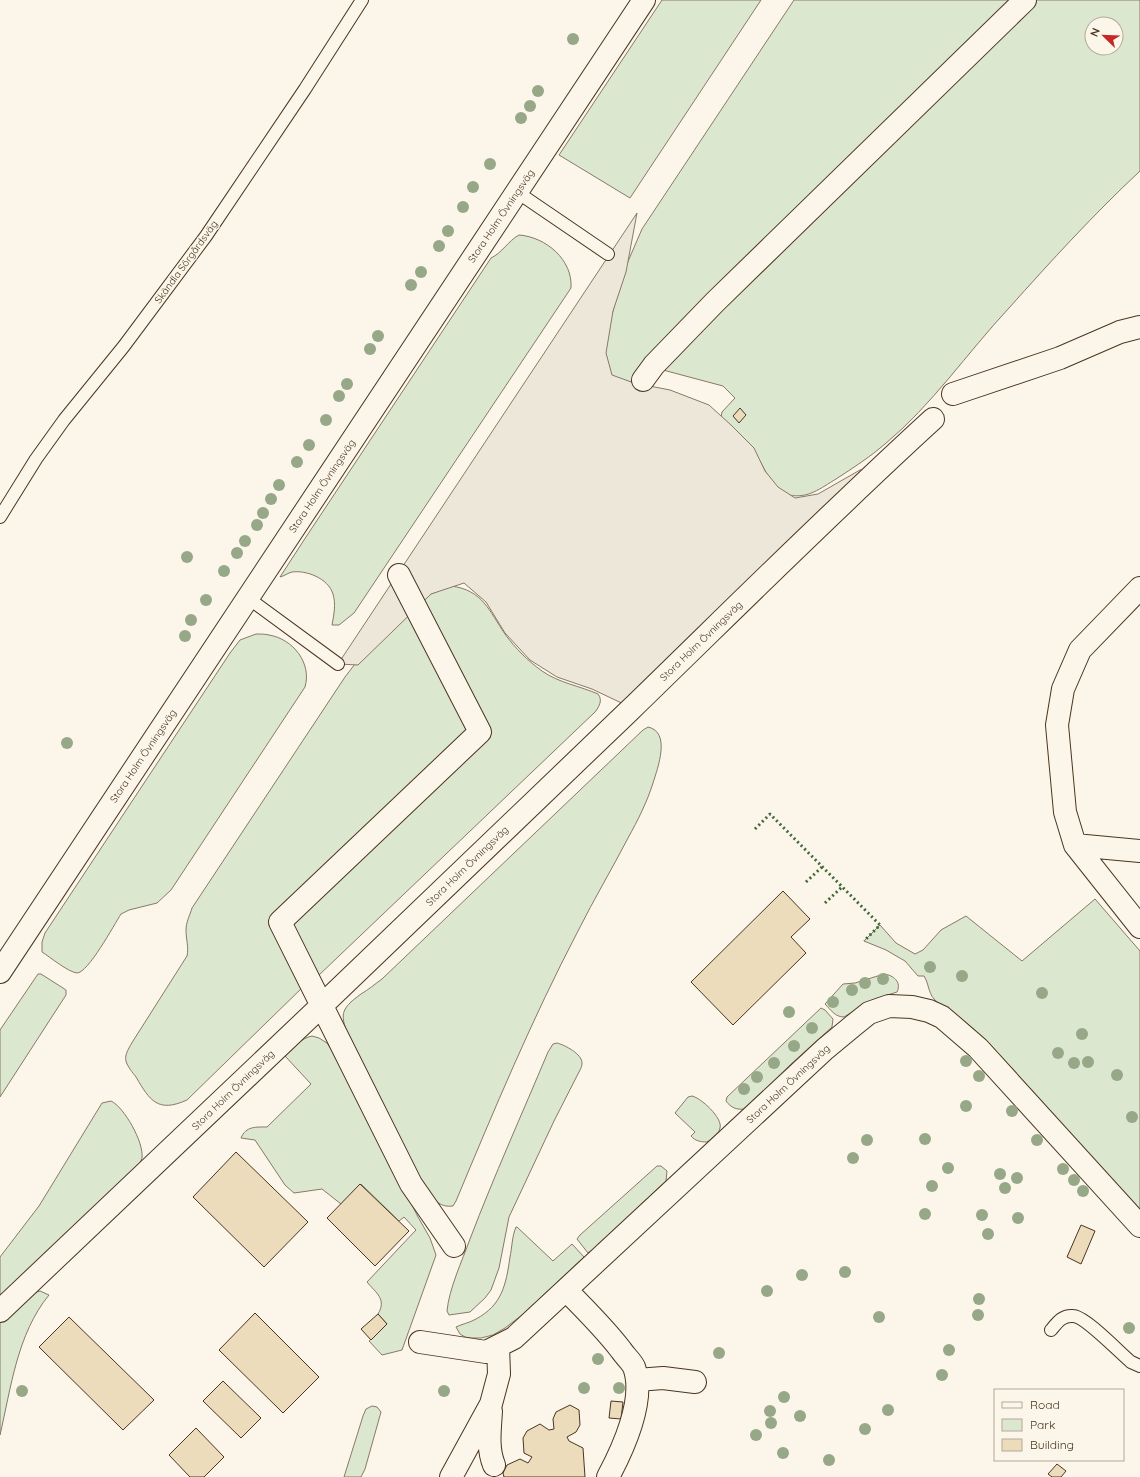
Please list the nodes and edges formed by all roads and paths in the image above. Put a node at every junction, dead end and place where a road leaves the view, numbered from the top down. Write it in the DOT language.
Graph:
graph roads {
  1 [pos="362,0"];
  2 [pos="644,0"];
  3 [pos="1025,0"];
  4 [pos="517,192"];
  5 [pos="608,254"];
  6 [pos="1140,327"];
  7 [pos="643,380"];
  8 [pos="953,394"];
  9 [pos="933,419"];
  10 [pos="0,516"];
  11 [pos="399,575"];
  12 [pos="1140,588"];
  13 [pos="248,598"];
  14 [pos="338,664"];
  15 [pos="1075,845"];
  16 [pos="1140,851"];
  17 [pos="1140,927"];
  18 [pos="0,972"];
  19 [pos="322,1005"];
  20 [pos="1140,1226"];
  21 [pos="454,1246"];
  22 [pos="566,1290"];
  23 [pos="0,1311"];
  24 [pos="1051,1330"];
  25 [pos="420,1342"];
  26 [pos="498,1346"];
  27 [pos="1140,1366"];
  28 [pos="637,1380"];
  29 [pos="695,1382"];
  30 [pos="491,1404"];
  31 [pos="494,1465"];
  32 [pos="451,1477"];
  33 [pos="608,1477"];
  1 -- 10 [label="lane, Skändla Sörgårdsväg"];
  2 -- 4 [label="street, Stora Holm Övningsväg"];
  3 -- 7 [label="street"];
  4 -- 5 [label="lane"];
  4 -- 13 [label="street, Stora Holm Övningsväg"];
  6 -- 8 [label="street"];
  9 -- 19 [label="street, Stora Holm Övningsväg"];
  11 -- 19 [label="street"];
  12 -- 15 [label="street"];
  13 -- 14 [label="lane"];
  13 -- 18 [label="street, Stora Holm Övningsväg"];
  15 -- 16 [label="street"];
  15 -- 17 [label="street"];
  19 -- 21 [label="street"];
  19 -- 23 [label="street, Stora Holm Övningsväg"];
  20 -- 22 [label="street, Stora Holm Övningsväg"];
  22 -- 26 [label="street, Stora Holm Övningsväg"];
  22 -- 28 [label="street"];
  24 -- 27 [label="lane"];
  25 -- 26 [label="street, Stora Holm Övningsväg"];
  26 -- 30 [label="street"];
  28 -- 29 [label="street"];
  28 -- 33 [label="street"];
  30 -- 31 [label="street"];
  30 -- 32 [label="street"];
}
